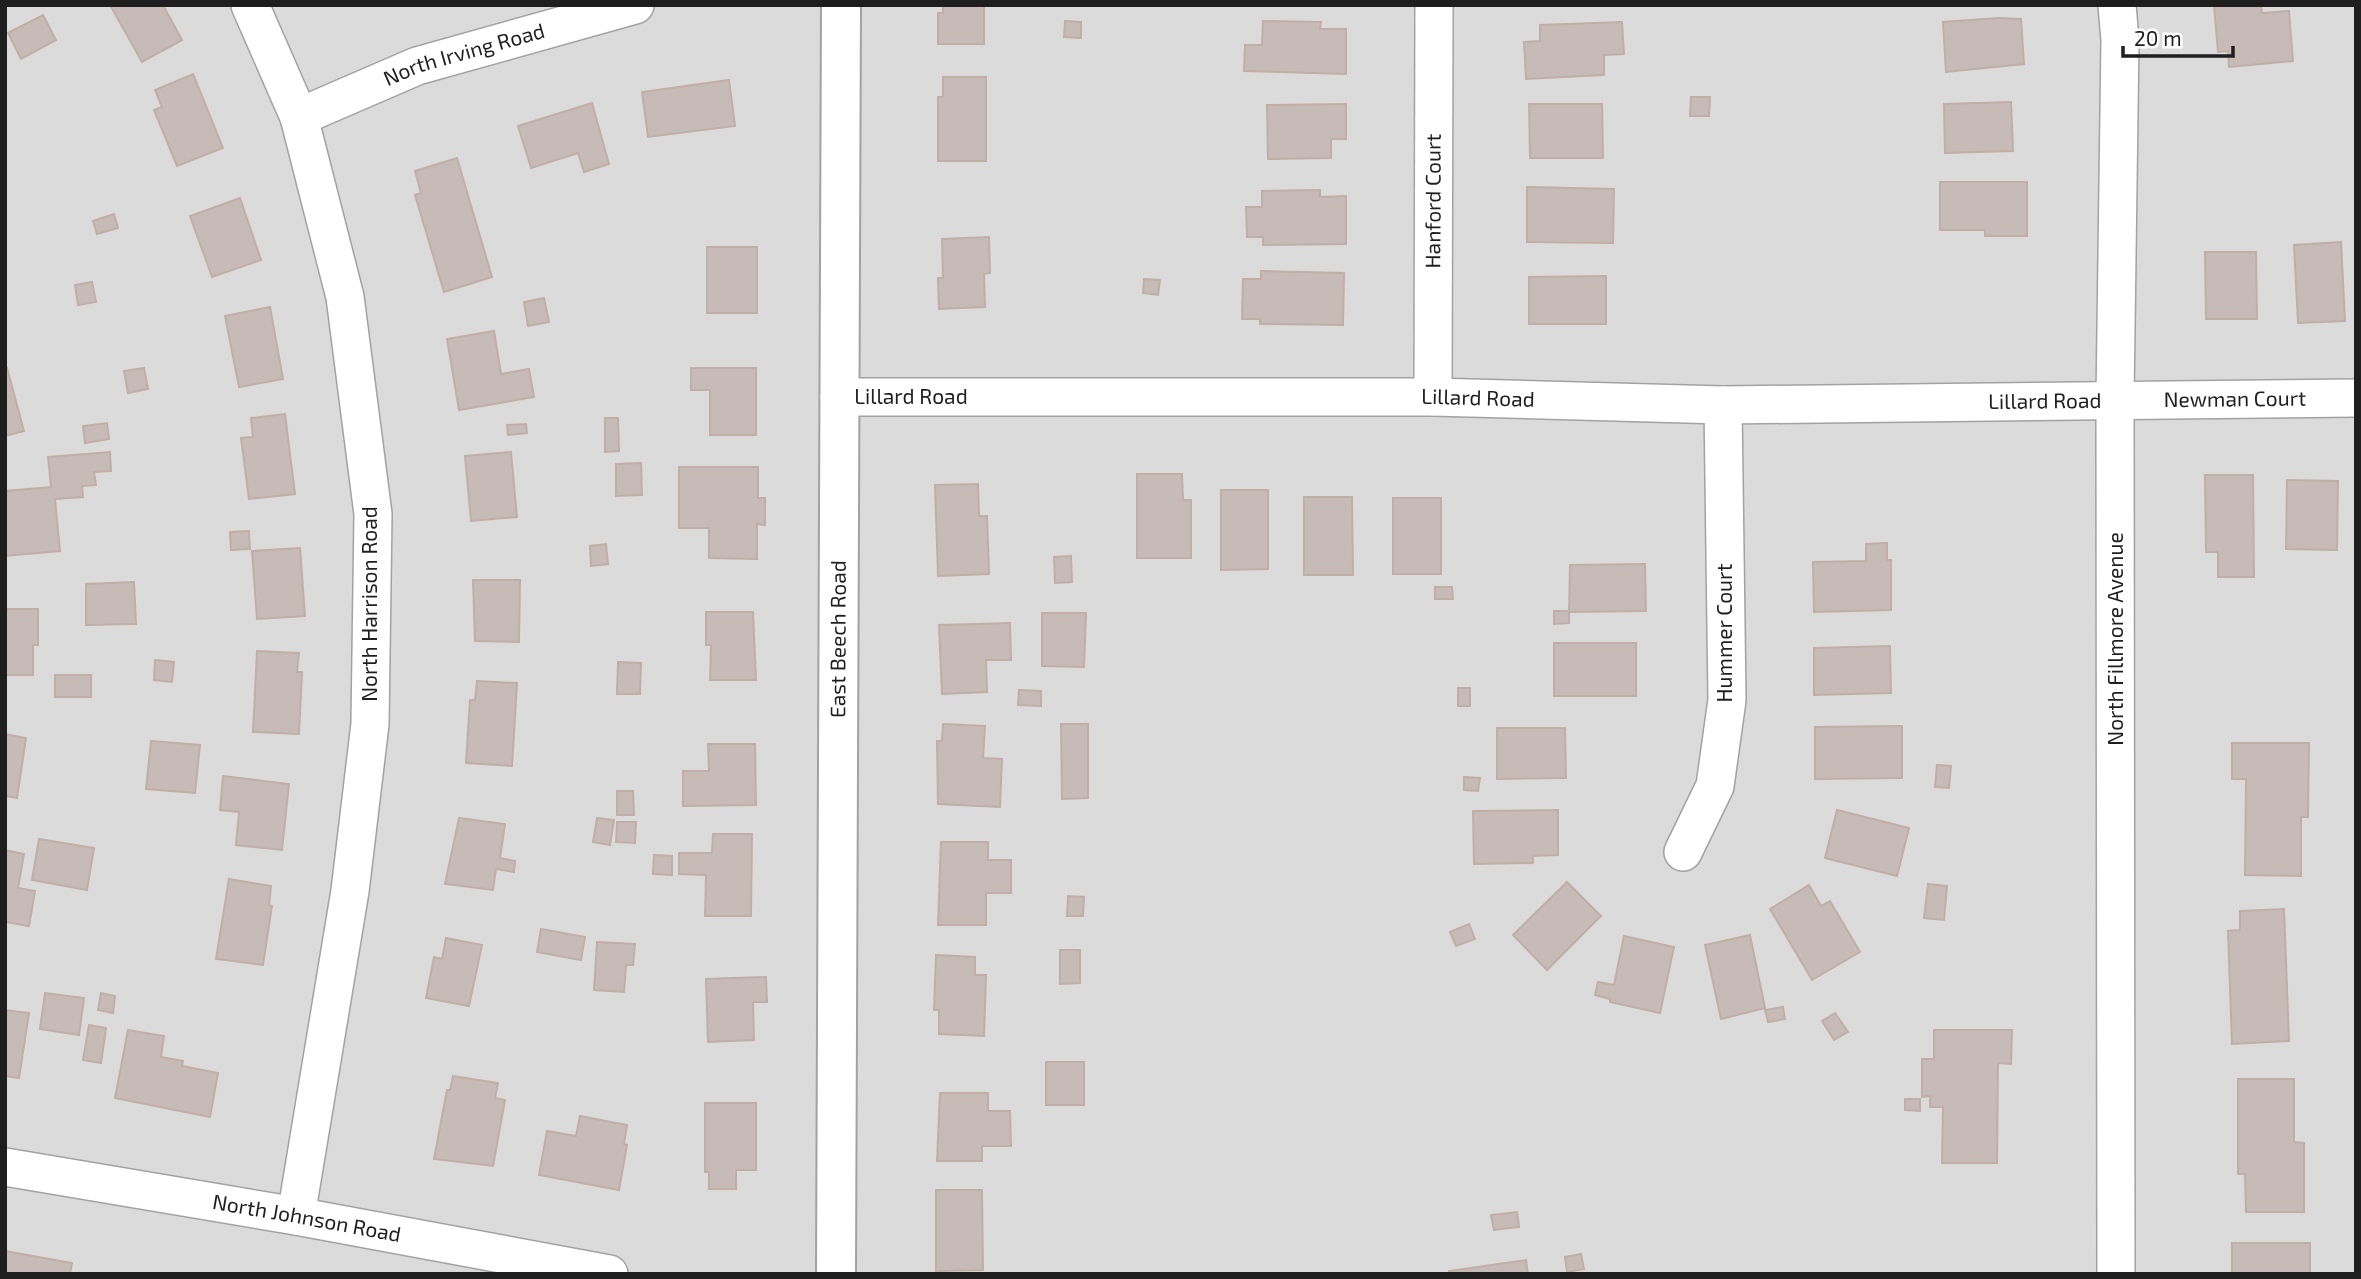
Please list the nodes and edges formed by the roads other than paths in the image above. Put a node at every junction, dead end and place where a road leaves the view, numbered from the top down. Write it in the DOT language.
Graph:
graph roads {
  1 [pos="250,5"];
  2 [pos="635,5"];
  3 [pos="841,5"];
  4 [pos="1434,5"];
  5 [pos="2117,5"];
  6 [pos="299,117"];
  7 [pos="839,397"];
  8 [pos="1433,397"];
  9 [pos="2356,398"];
  10 [pos="2115,400"];
  11 [pos="1723,405"];
  12 [pos="1683,852"];
  13 [pos="5,1167"];
  14 [pos="296,1216"];
  15 [pos="609,1274"];
  16 [pos="836,1274"];
  17 [pos="2116,1274"];
  1 -- 6 [label="street, North Harrison Road"];
  2 -- 6 [label="street, North Irving Road"];
  3 -- 7 [label="street, East Beech Road"];
  4 -- 8 [label="street, Hanford Court"];
  5 -- 10 [label="street, North Fillmore Avenue"];
  6 -- 14 [label="street, North Harrison Road"];
  7 -- 8 [label="street, Lillard Road"];
  7 -- 16 [label="street, East Beech Road"];
  8 -- 11 [label="street, Lillard Road"];
  9 -- 10 [label="street, Newman Court"];
  10 -- 11 [label="street, Lillard Road"];
  10 -- 17 [label="street, North Fillmore Avenue"];
  11 -- 12 [label="street, Hummer Court"];
  13 -- 14 [label="street, North Johnson Road"];
  14 -- 15 [label="street, North Johnson Road"];
}
